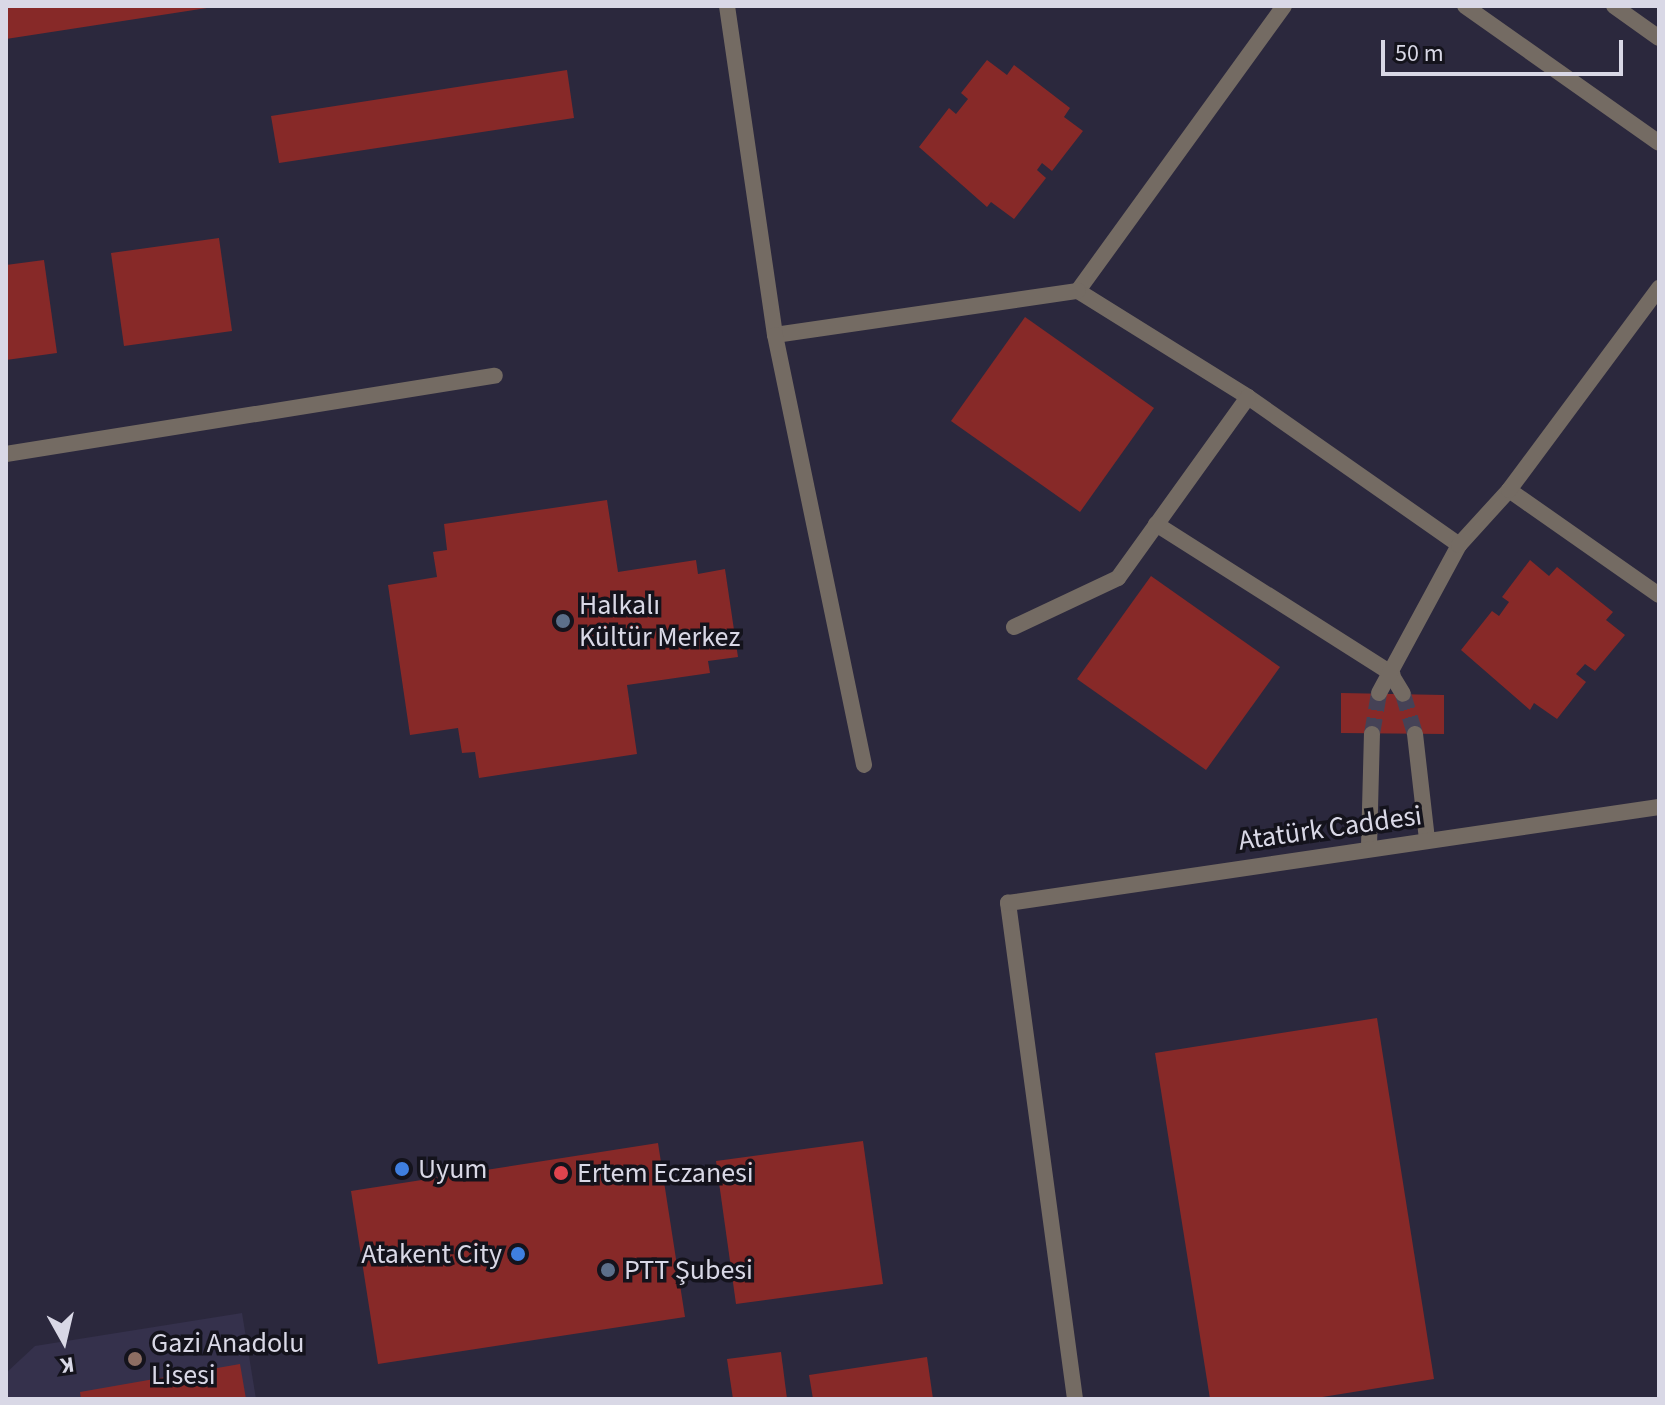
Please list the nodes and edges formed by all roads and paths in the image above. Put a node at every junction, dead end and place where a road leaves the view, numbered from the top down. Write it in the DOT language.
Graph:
graph roads {
  1 [pos="727,6"];
  2 [pos="1284,6"];
  3 [pos="1465,6"];
  4 [pos="1614,6"];
  5 [pos="1659,38"];
  6 [pos="1659,143"];
  7 [pos="1659,288"];
  8 [pos="1078,291"];
  9 [pos="775,335"];
  10 [pos="495,376"];
  11 [pos="1248,397"];
  12 [pos="6,454"];
  13 [pos="1509,490"];
  14 [pos="1156,524"];
  15 [pos="1459,545"];
  16 [pos="1659,595"];
  17 [pos="1014,627"];
  18 [pos="1392,674"];
  19 [pos="1379,693"];
  20 [pos="1403,694"];
  21 [pos="1372,734"];
  22 [pos="1415,734"];
  23 [pos="864,765"];
  24 [pos="1659,807"];
  25 [pos="1427,839"];
  26 [pos="1369,847"];
  27 [pos="1075,1399"];
  1 -- 9 [label="street"];
  2 -- 8 [label="street"];
  3 -- 6 [label="street"];
  4 -- 5 [label="street"];
  7 -- 13 [label="street"];
  8 -- 9 [label="street"];
  8 -- 11 [label="street"];
  9 -- 23 [label="street"];
  10 -- 12 [label="street"];
  11 -- 14 [label="street"];
  11 -- 15 [label="street"];
  13 -- 15 [label="street"];
  13 -- 16 [label="street"];
  14 -- 17 [label="street"];
  14 -- 18 [label="street"];
  15 -- 18 [label="street"];
  18 -- 19 [label="street"];
  18 -- 20 [label="street"];
  21 -- 26 [label="street"];
  22 -- 25 [label="street"];
  24 -- 25 [label="street, Atatürk Caddesi"];
  25 -- 26 [label="street, Atatürk Caddesi"];
  26 -- 27 [label="street, Atatürk Caddesi"];
}
